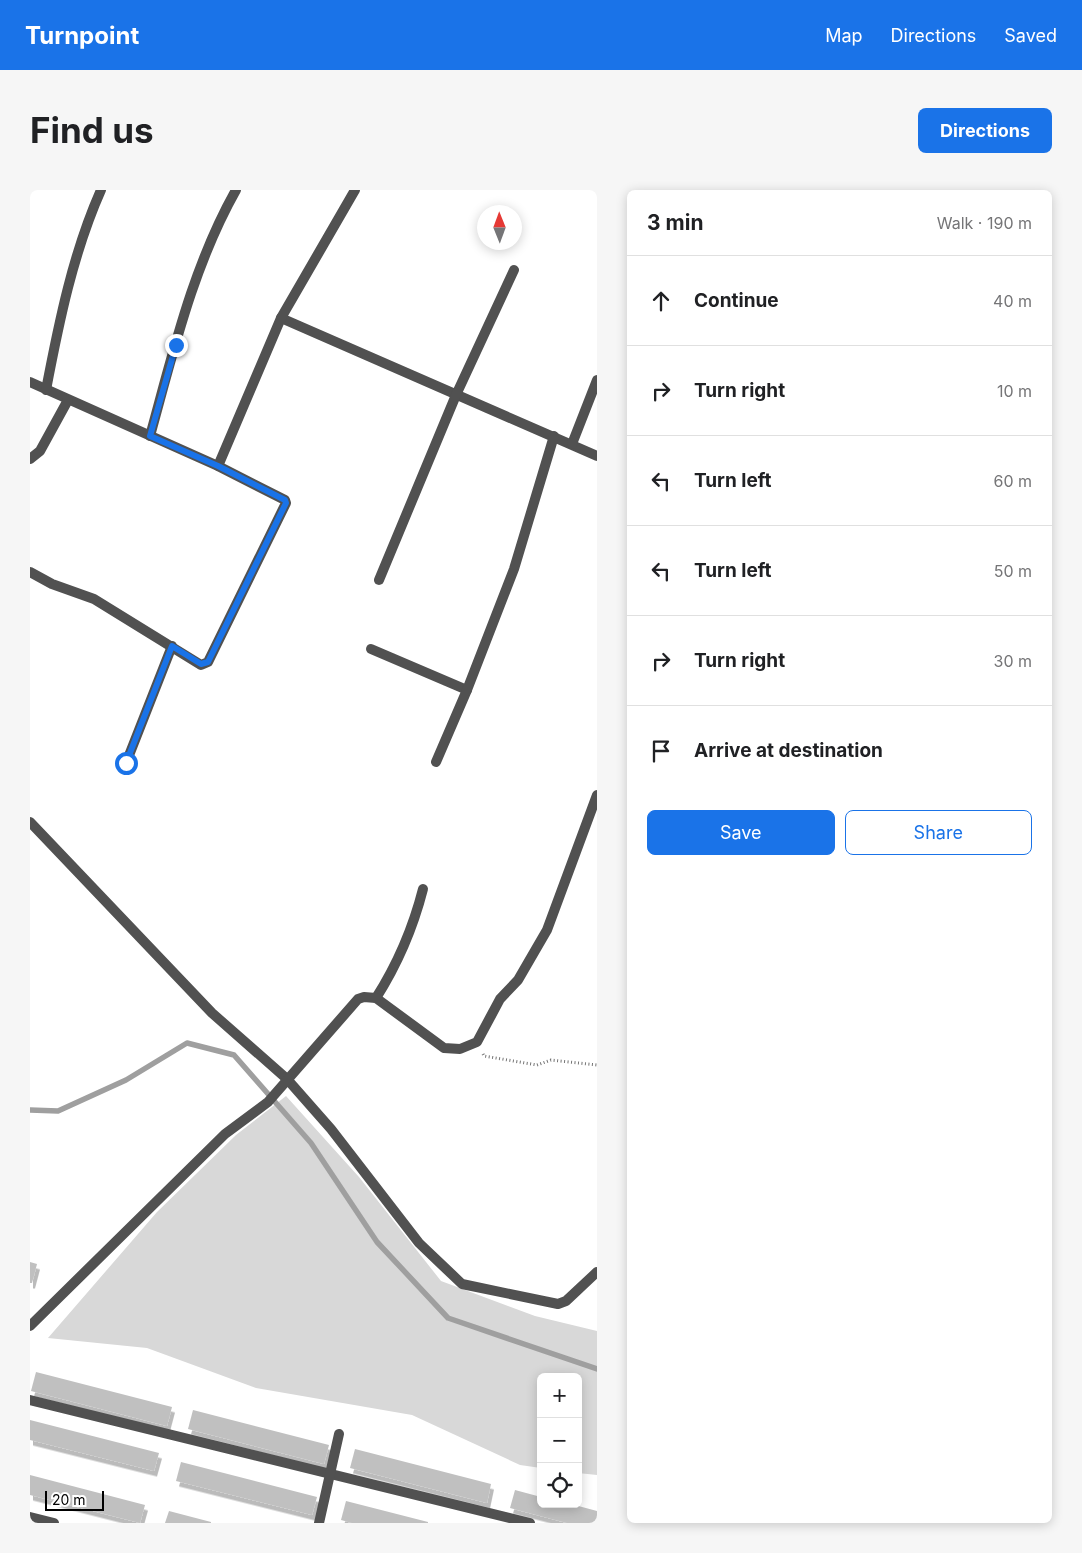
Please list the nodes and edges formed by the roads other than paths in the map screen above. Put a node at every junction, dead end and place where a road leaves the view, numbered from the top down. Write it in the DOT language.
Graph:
graph roads {
  1 [pos="101,190"];
  2 [pos="236,190"];
  3 [pos="355,190"];
  4 [pos="514,270"];
  5 [pos="281,318"];
  6 [pos="597,380"];
  7 [pos="30,382"];
  8 [pos="46,390"];
  9 [pos="456,395"];
  10 [pos="68,400"];
  11 [pos="150,436"];
  12 [pos="554,436"];
  13 [pos="572,444"];
  14 [pos="597,456"];
  15 [pos="30,459"];
  16 [pos="218,466"];
  17 [pos="30,572"];
  18 [pos="379,580"];
  19 [pos="172,646"];
  20 [pos="371,649"];
  21 [pos="467,690"];
  22 [pos="436,762"];
  23 [pos="126,763"];
  24 [pos="597,795"];
  25 [pos="30,822"];
  26 [pos="423,889"];
  27 [pos="376,998"];
  28 [pos="285,1081"];
  29 [pos="597,1272"];
  30 [pos="30,1326"];
  31 [pos="30,1400"];
  32 [pos="339,1434"];
  33 [pos="330,1474"];
  34 [pos="30,1516"];
  35 [pos="54,1523"];
  36 [pos="319,1523"];
  37 [pos="530,1523"];
  1 -- 8 [label="street"];
  2 -- 11 [label="street"];
  3 -- 5 [label="street"];
  4 -- 9 [label="street"];
  5 -- 9 [label="street"];
  5 -- 16 [label="street"];
  6 -- 13 [label="street"];
  7 -- 8 [label="street"];
  8 -- 10 [label="street"];
  9 -- 12 [label="street"];
  9 -- 18 [label="street"];
  10 -- 11 [label="street"];
  10 -- 15 [label="street"];
  11 -- 16 [label="street"];
  12 -- 13 [label="street"];
  12 -- 21 [label="street"];
  13 -- 14 [label="street"];
  16 -- 19 [label="street"];
  17 -- 19 [label="street"];
  19 -- 23 [label="street"];
  20 -- 21 [label="street"];
  21 -- 22 [label="street"];
  24 -- 27 [label="street"];
  25 -- 28 [label="street"];
  26 -- 27 [label="street"];
  27 -- 28 [label="street"];
  28 -- 29 [label="street"];
  28 -- 30 [label="street"];
  31 -- 33 [label="street"];
  32 -- 33 [label="street"];
  33 -- 36 [label="street"];
  33 -- 37 [label="street"];
  34 -- 35 [label="street"];
}
